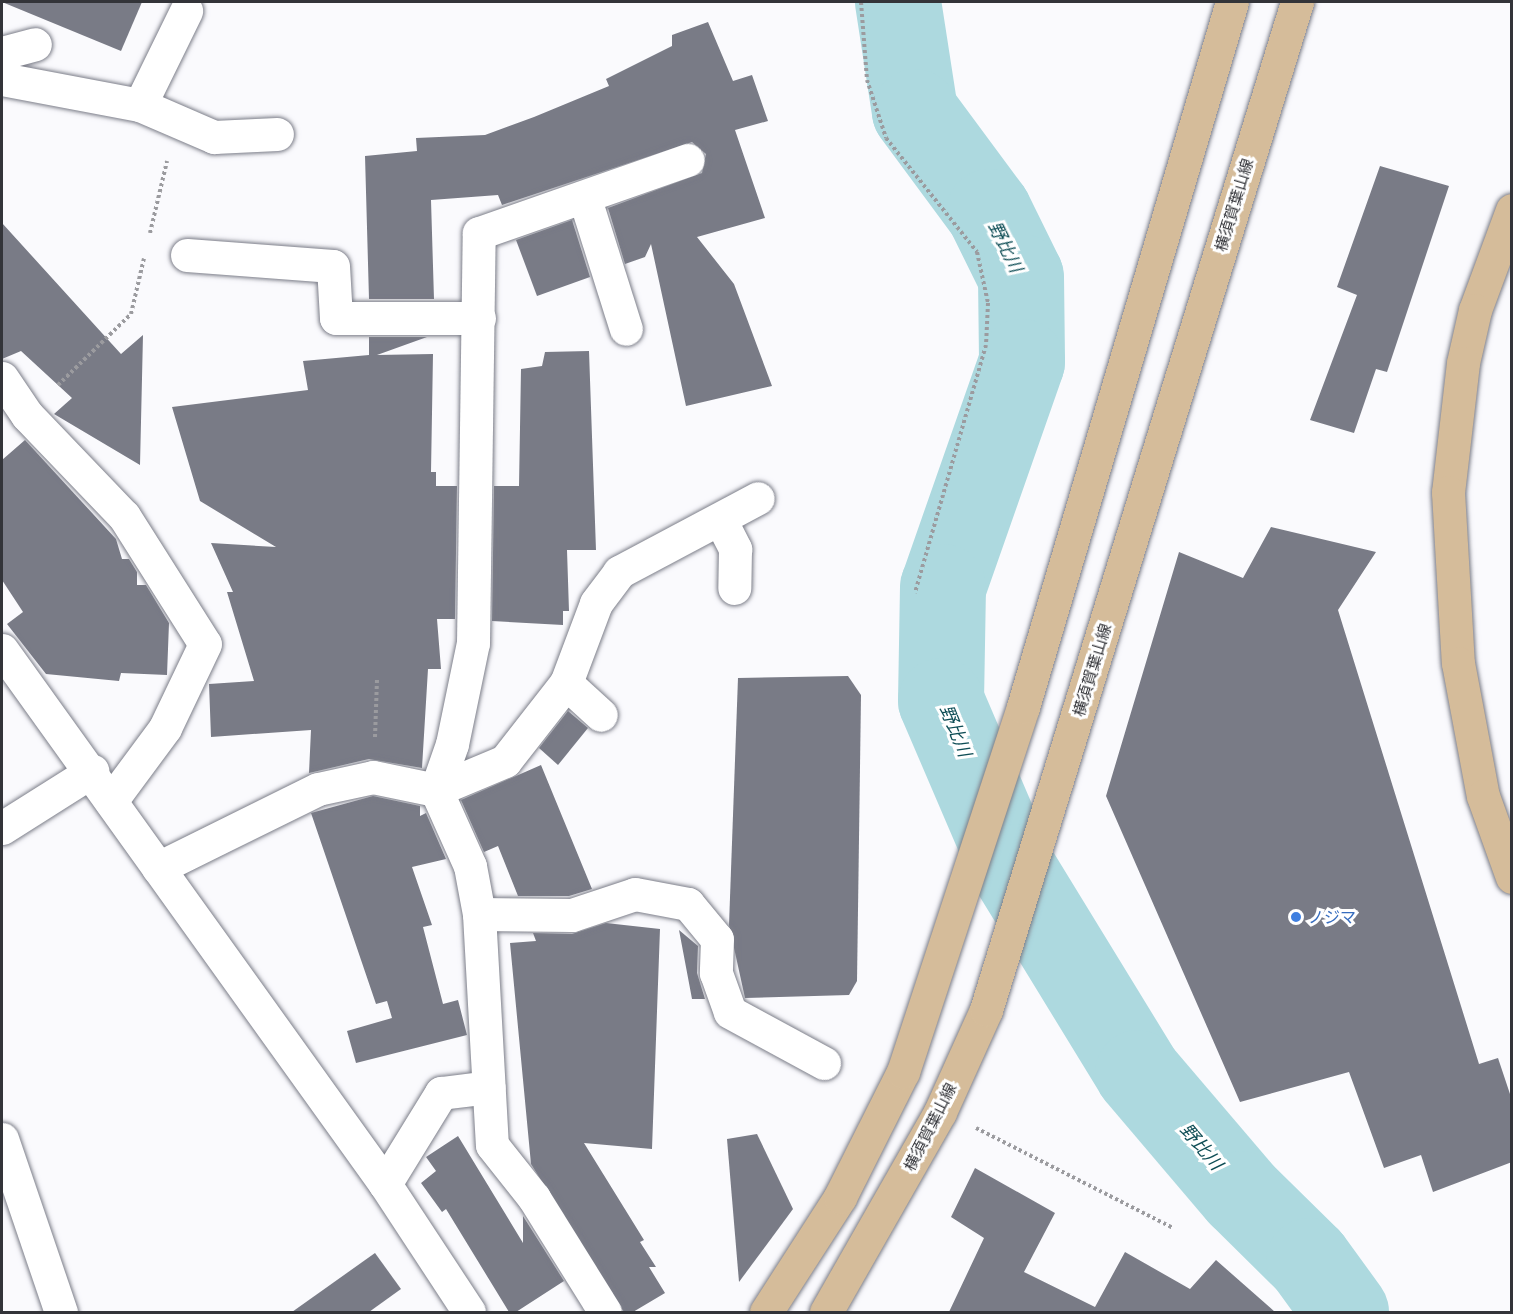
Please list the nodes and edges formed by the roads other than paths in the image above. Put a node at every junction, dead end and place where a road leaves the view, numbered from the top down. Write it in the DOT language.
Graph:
graph roads {
  1 [pos="1232,2"];
  2 [pos="1297,2"];
  3 [pos="186,11"];
  4 [pos="35,44"];
  5 [pos="2,53"];
  6 [pos="2,79"];
  7 [pos="140,105"];
  8 [pos="277,134"];
  9 [pos="688,160"];
  10 [pos="585,199"];
  11 [pos="1512,210"];
  12 [pos="187,255"];
  13 [pos="479,318"];
  14 [pos="626,329"];
  15 [pos="2,378"];
  16 [pos="758,498"];
  17 [pos="720,519"];
  18 [pos="734,588"];
  19 [pos="2,650"];
  20 [pos="566,683"];
  21 [pos="601,715"];
  22 [pos="92,771"];
  23 [pos="436,790"];
  24 [pos="111,801"];
  25 [pos="2,828"];
  26 [pos="1504,833"];
  27 [pos="158,868"];
  28 [pos="1512,877"];
  29 [pos="479,914"];
  30 [pos="824,1063"];
  31 [pos="489,1087"];
  32 [pos="2,1139"];
  33 [pos="385,1184"];
  34 [pos="61,1312"];
  35 [pos="469,1312"];
  36 [pos="605,1312"];
  37 [pos="766,1312"];
  38 [pos="826,1312"];
  1 -- 37 [label="main road"];
  2 -- 38 [label="main road, 横須賀葉山線"];
  3 -- 7 [label="street"];
  4 -- 5 [label="street"];
  6 -- 7 [label="street"];
  7 -- 8 [label="street"];
  9 -- 10 [label="street"];
  10 -- 13 [label="street"];
  10 -- 14 [label="street"];
  11 -- 26 [label="main road"];
  12 -- 13 [label="street"];
  13 -- 23 [label="street"];
  15 -- 24 [label="street"];
  16 -- 17 [label="street"];
  17 -- 18 [label="street"];
  17 -- 20 [label="street"];
  19 -- 22 [label="street"];
  20 -- 21 [label="street"];
  20 -- 23 [label="street"];
  22 -- 24 [label="street"];
  22 -- 25 [label="street"];
  23 -- 27 [label="street"];
  23 -- 29 [label="street"];
  24 -- 27 [label="street"];
  26 -- 28 [label="main road"];
  27 -- 33 [label="street"];
  29 -- 30 [label="street"];
  29 -- 31 [label="street"];
  31 -- 33 [label="street"];
  31 -- 36 [label="street"];
  32 -- 34 [label="street"];
  33 -- 35 [label="street"];
}
